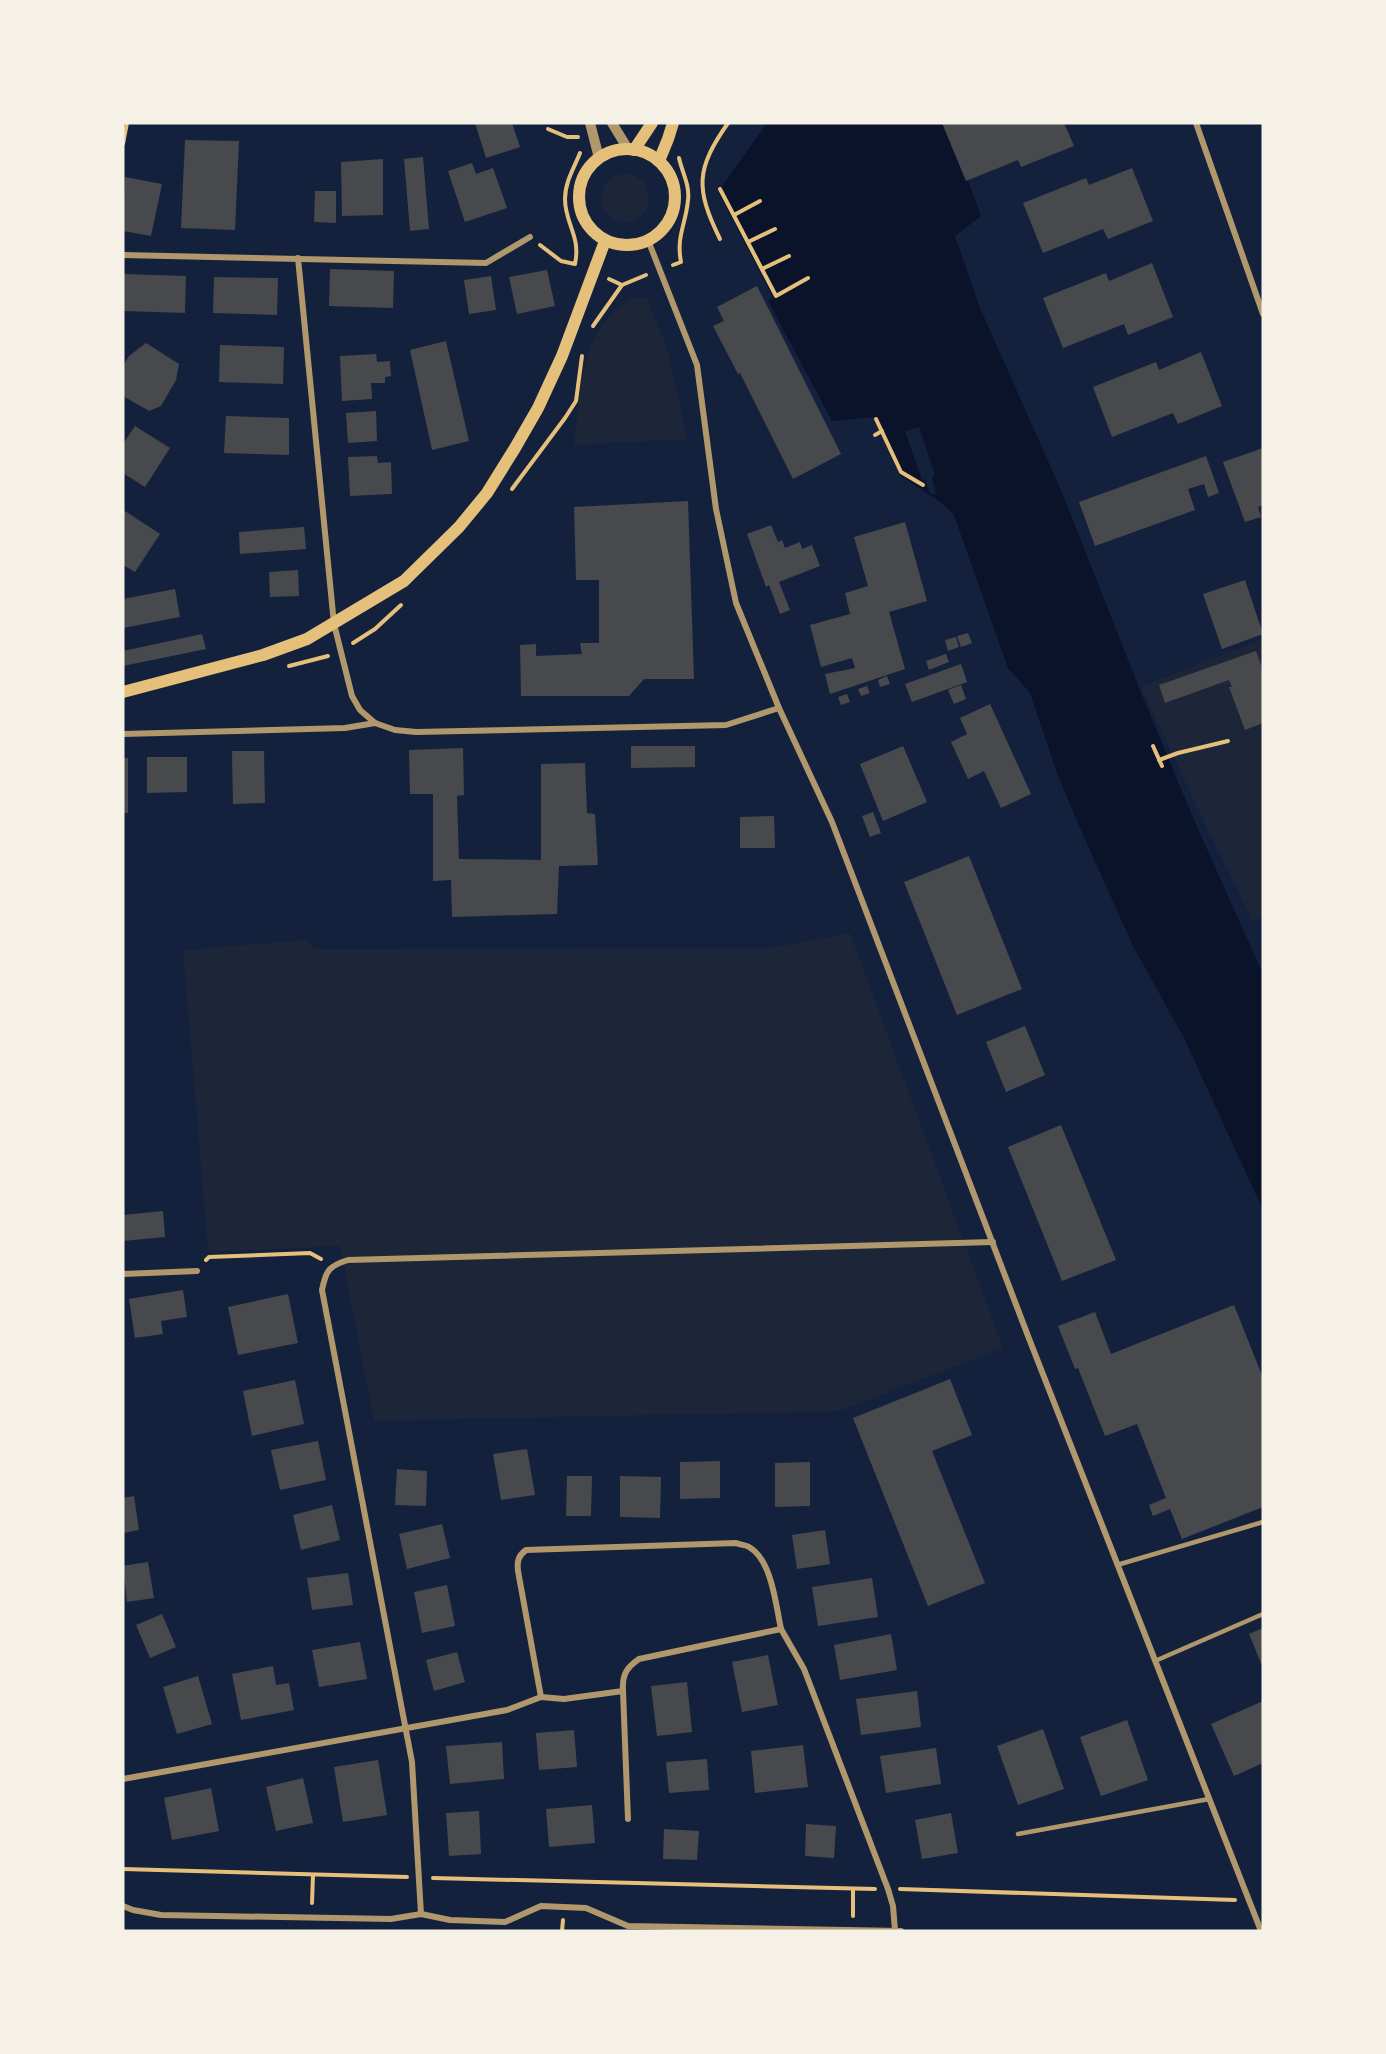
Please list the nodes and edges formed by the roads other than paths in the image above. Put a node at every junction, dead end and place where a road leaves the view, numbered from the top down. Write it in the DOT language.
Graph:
graph roads {
  1 [pos="612,123"];
  2 [pos="652,123"];
  3 [pos="673,123"];
  4 [pos="1196,123"];
  5 [pos="591,128"];
  6 [pos="631,150"];
  7 [pos="599,158"];
  8 [pos="658,161"];
  9 [pos="530,237"];
  10 [pos="648,240"];
  11 [pos="606,241"];
  12 [pos="123,255"];
  13 [pos="298,258"];
  14 [pos="1263,314"];
  15 [pos="334,624"];
  16 [pos="123,692"];
  17 [pos="779,708"];
  18 [pos="375,723"];
  19 [pos="123,734"];
  20 [pos="993,1242"];
  21 [pos="198,1271"];
  22 [pos="123,1274"];
  23 [pos="1263,1522"];
  24 [pos="1117,1565"];
  25 [pos="1263,1614"];
  26 [pos="781,1629"];
  27 [pos="1155,1661"];
  28 [pos="622,1691"];
  29 [pos="541,1697"];
  30 [pos="407,1727"];
  31 [pos="123,1779"];
  32 [pos="1209,1799"];
  33 [pos="628,1819"];
  34 [pos="1018,1834"];
  35 [pos="123,1906"];
  36 [pos="421,1914"];
  37 [pos="852,1930"];
  38 [pos="898,1931"];
  39 [pos="1261,1931"];
  1 -- 6 [label="street"];
  2 -- 6 [label="main road"];
  3 -- 8 [label="main road"];
  4 -- 14 [label="street"];
  5 -- 7 [label="street"];
  6 -- 7 [label="main road"];
  6 -- 8 [label="main road"];
  7 -- 11 [label="main road"];
  8 -- 10 [label="main road"];
  9 -- 13 [label="street"];
  10 -- 11 [label="main road"];
  10 -- 17 [label="street"];
  11 -- 15 [label="main road"];
  12 -- 13 [label="street"];
  13 -- 15 [label="street"];
  15 -- 16 [label="main road"];
  15 -- 18 [label="street"];
  17 -- 18 [label="street"];
  17 -- 20 [label="street"];
  18 -- 19 [label="street"];
  20 -- 24 [label="street"];
  20 -- 30 [label="street"];
  21 -- 22 [label="street"];
  23 -- 24 [label="lane"];
  24 -- 27 [label="street"];
  25 -- 27 [label="lane"];
  26 -- 28 [label="street"];
  26 -- 29 [label="street"];
  26 -- 38 [label="street"];
  27 -- 32 [label="street"];
  28 -- 29 [label="street"];
  28 -- 33 [label="street"];
  29 -- 30 [label="street"];
  30 -- 31 [label="street"];
  30 -- 36 [label="street"];
  32 -- 34 [label="lane"];
  32 -- 39 [label="street"];
  35 -- 36 [label="street"];
  36 -- 37 [label="street"];
  37 -- 38 [label="street"];
}
